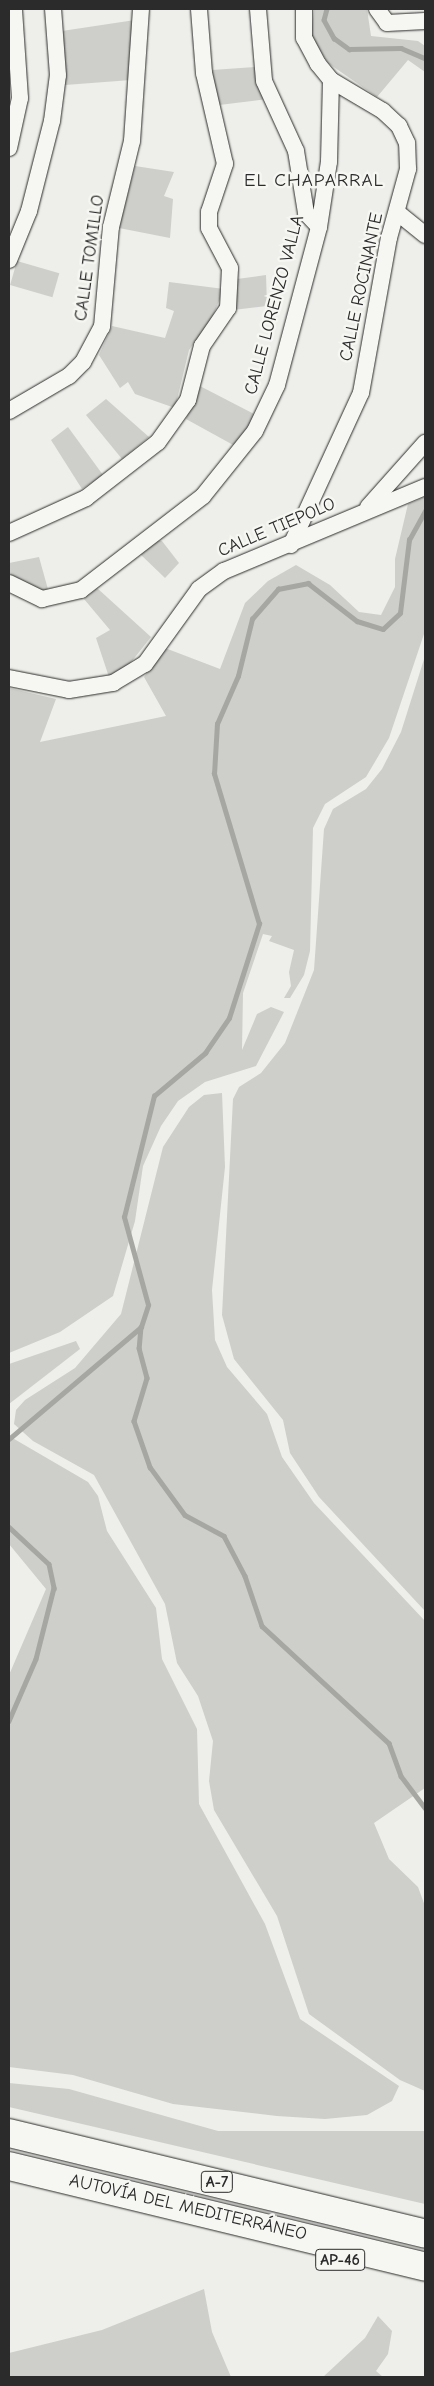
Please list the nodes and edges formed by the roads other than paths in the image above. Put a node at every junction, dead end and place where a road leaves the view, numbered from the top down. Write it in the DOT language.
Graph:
graph roads {
  1 [pos="14,9"];
  2 [pos="52,9"];
  3 [pos="141,9"];
  4 [pos="199,9"];
  5 [pos="258,9"];
  6 [pos="304,9"];
  7 [pos="377,9"];
  8 [pos="425,21"];
  9 [pos="331,80"];
  10 [pos="9,148"];
  11 [pos="398,213"];
  12 [pos="320,227"];
  13 [pos="425,235"];
  14 [pos="9,260"];
  15 [pos="9,411"];
  16 [pos="425,443"];
  17 [pos="425,487"];
  18 [pos="367,509"];
  19 [pos="9,533"];
  20 [pos="290,545"];
  21 [pos="9,583"];
  22 [pos="9,678"];
  23 [pos="9,2133"];
  24 [pos="9,2166"];
  25 [pos="260,2223"];
  26 [pos="425,2234"];
  27 [pos="425,2267"];
  28 [pos="425,2286"];
  1 -- 10 [label="street"];
  2 -- 14 [label="street"];
  3 -- 15 [label="street, CALLE TOMILLO"];
  4 -- 19 [label="street"];
  5 -- 12 [label="street"];
  6 -- 9 [label="street, CALLE ROCINANTE"];
  7 -- 8 [label="street"];
  9 -- 11 [label="street, CALLE ROCINANTE"];
  9 -- 12 [label="street, CALLE LORENZO VALLA"];
  11 -- 13 [label="street"];
  11 -- 20 [label="street, CALLE ROCINANTE"];
  12 -- 21 [label="street, CALLE LORENZO VALLA"];
  16 -- 18 [label="street"];
  17 -- 18 [label="street, CALLE TIEPOLO"];
  18 -- 20 [label="street, CALLE TIEPOLO"];
  20 -- 22 [label="street, CALLE TIEPOLO"];
  23 -- 26 [label="highway, AUTOVÍA DEL MEDITERRÁNEO / A-7"];
  24 -- 25 [label="highway, AUTOVÍA DEL MEDITERRÁNEO / A-7"];
  25 -- 27 [label="highway, AUTOVÍA DEL MEDITERRÁNEO / A-7"];
  25 -- 28 [label="highway, AP-46"];
}
